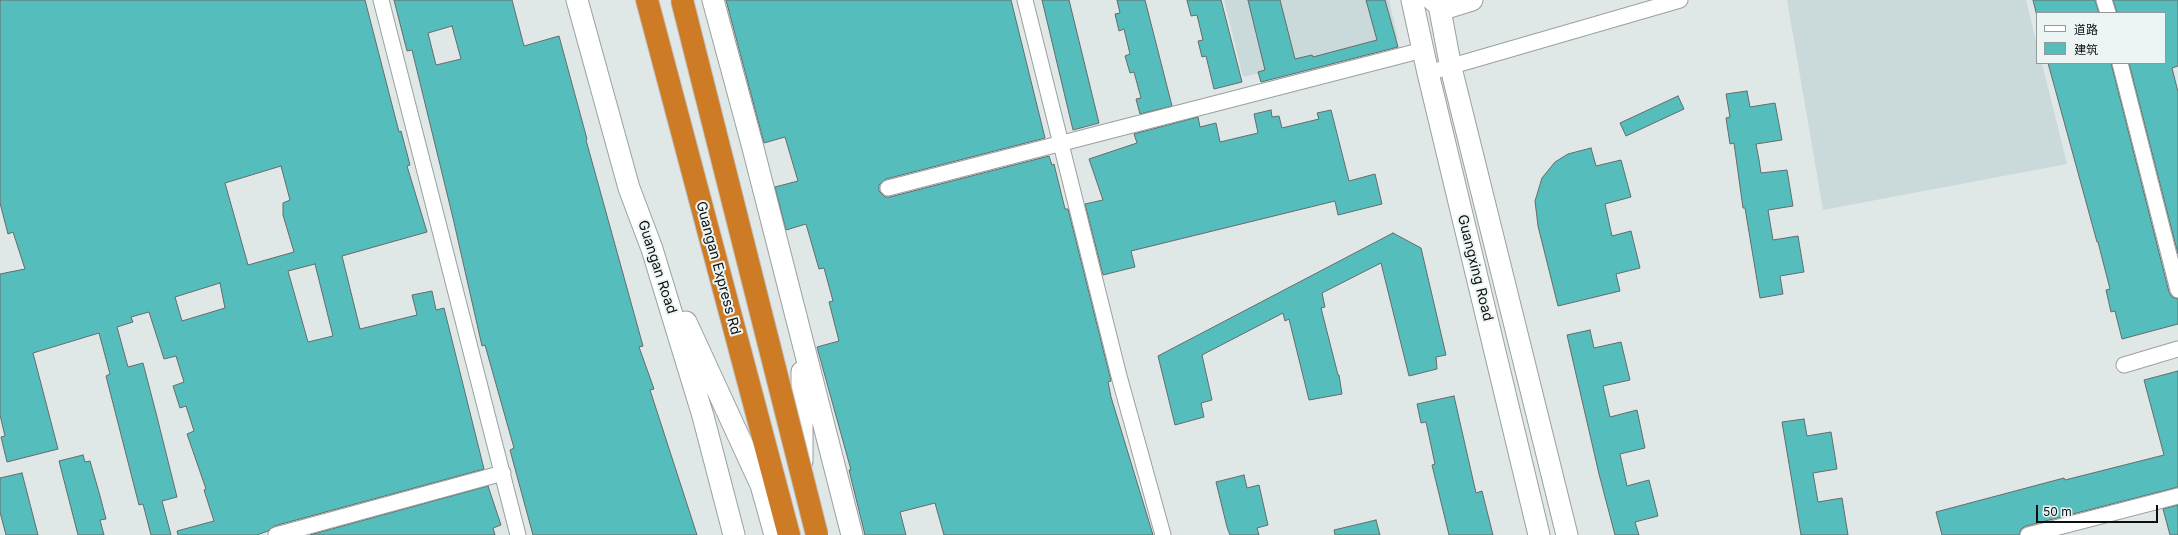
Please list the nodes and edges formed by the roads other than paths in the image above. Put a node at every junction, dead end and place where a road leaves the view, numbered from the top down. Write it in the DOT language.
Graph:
graph roads {
  1 [pos="381,0"];
  2 [pos="576,0"];
  3 [pos="647,0"];
  4 [pos="682,0"];
  5 [pos="712,0"];
  6 [pos="1025,0"];
  7 [pos="1412,0"];
  8 [pos="1472,0"];
  9 [pos="1680,0"];
  10 [pos="2104,0"];
  11 [pos="1434,5"];
  12 [pos="2108,12"];
  13 [pos="1423,50"];
  14 [pos="2120,64"];
  15 [pos="1451,68"];
  16 [pos="1428,73"];
  17 [pos="1061,145"];
  18 [pos="888,188"];
  19 [pos="652,249"];
  20 [pos="2178,290"];
  21 [pos="802,341"];
  22 [pos="2178,349"];
  23 [pos="2124,365"];
  24 [pos="502,473"];
  25 [pos="2178,496"];
  26 [pos="276,535"];
  27 [pos="518,535"];
  28 [pos="734,535"];
  29 [pos="774,535"];
  30 [pos="789,535"];
  31 [pos="808,535"];
  32 [pos="818,535"];
  33 [pos="852,535"];
  34 [pos="1163,535"];
  35 [pos="1539,535"];
  36 [pos="1568,535"];
  37 [pos="2028,535"];
  1 -- 24 [label="street"];
  2 -- 19 [label="main road, Guangan Road"];
  3 -- 30 [label="highway, Guangan Express Rd"];
  4 -- 32 [label="highway, bridge"];
  5 -- 21 [label="main road"];
  6 -- 17 [label="street"];
  7 -- 13 [label="main road, Guangxing Road"];
  8 -- 11 [label="main road"];
  9 -- 15 [label="street"];
  10 -- 12 [label="street"];
  11 -- 15 [label="main road, Guangxing Road"];
  13 -- 16 [label="main road, Guangxing Road"];
  13 -- 17 [label="street"];
  14 -- 20 [label="street"];
  15 -- 16 [label="street"];
  15 -- 36 [label="main road, Guangxing Road"];
  16 -- 35 [label="main road, Guangxing Road"];
  17 -- 18 [label="street"];
  17 -- 34 [label="street"];
  19 -- 28 [label="main road, Guangan Road"];
  19 -- 29 [label="main road"];
  21 -- 31 [label="main road"];
  21 -- 33 [label="main road"];
  22 -- 23 [label="street"];
  24 -- 26 [label="street"];
  24 -- 27 [label="street"];
  25 -- 37 [label="street"];
}
